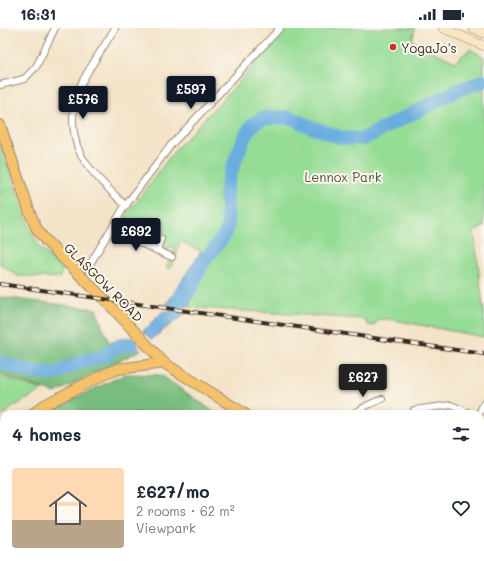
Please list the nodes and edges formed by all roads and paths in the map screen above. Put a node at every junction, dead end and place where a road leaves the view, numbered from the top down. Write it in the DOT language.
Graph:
graph roads {
  1 [pos="55,28"];
  2 [pos="115,28"];
  3 [pos="280,28"];
  4 [pos="443,28"];
  5 [pos="473,28"];
  6 [pos="484,33"];
  7 [pos="484,46"];
  8 [pos="0,85"];
  9 [pos="0,125"];
  10 [pos="126,206"];
  11 [pos="110,230"];
  12 [pos="161,239"];
  13 [pos="157,250"];
  14 [pos="172,257"];
  15 [pos="87,269"];
  16 [pos="164,363"];
  17 [pos="382,399"];
  18 [pos="38,410"];
  19 [pos="239,410"];
  20 [pos="360,410"];
  21 [pos="414,410"];
  22 [pos="462,410"];
  1 -- 8 [label="street"];
  2 -- 10 [label="street"];
  3 -- 10 [label="street"];
  4 -- 7 [label="main road"];
  5 -- 6 [label="main road"];
  9 -- 16 [label="main road, GLASGOW ROAD"];
  10 -- 11 [label="street"];
  11 -- 13 [label="street"];
  11 -- 15 [label="street"];
  12 -- 13 [label="street"];
  13 -- 14 [label="street"];
  16 -- 18 [label="main road"];
  16 -- 19 [label="main road, GLASGOW ROAD"];
  17 -- 20 [label="street"];
  21 -- 22 [label="street"];
}
